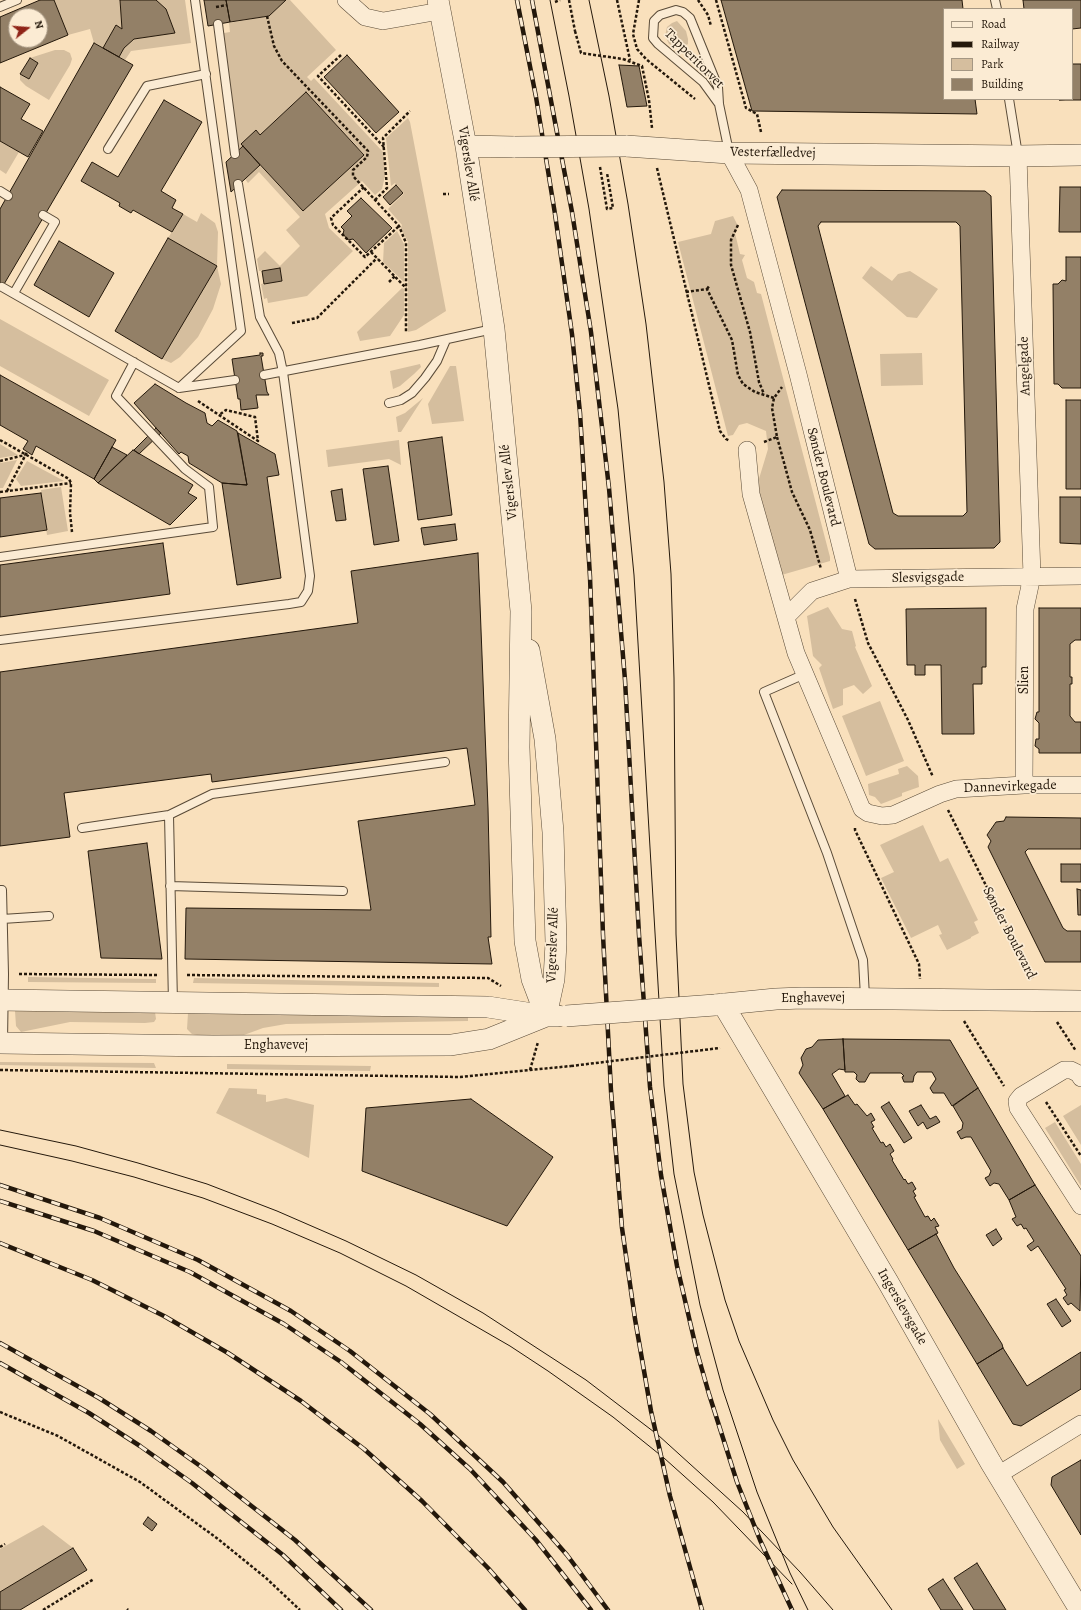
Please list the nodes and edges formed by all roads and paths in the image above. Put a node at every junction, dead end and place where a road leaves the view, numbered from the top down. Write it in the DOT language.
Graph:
graph roads {
  1 [pos="18,0"];
  2 [pos="195,0"];
  3 [pos="346,0"];
  4 [pos="560,0"];
  5 [pos="569,0"];
  6 [pos="617,0"];
  7 [pos="716,0"];
  8 [pos="554,2"];
  9 [pos="227,5"];
  10 [pos="439,5"];
  11 [pos="0,7"];
  12 [pos="216,7"];
  13 [pos="267,16"];
  14 [pos="218,24"];
  15 [pos="341,55"];
  16 [pos="630,60"];
  17 [pos="206,74"];
  18 [pos="1010,100"];
  19 [pos="719,104"];
  20 [pos="410,111"];
  21 [pos="466,146"];
  22 [pos="384,147"];
  23 [pos="108,149"];
  24 [pos="654,149"];
  25 [pos="729,153"];
  26 [pos="767,153"];
  27 [pos="235,154"];
  28 [pos="1081,154"];
  29 [pos="1018,156"];
  30 [pos="601,172"];
  31 [pos="607,174"];
  32 [pos="238,184"];
  33 [pos="364,188"];
  34 [pos="0,191"];
  35 [pos="443,194"];
  36 [pos="449,194"];
  37 [pos="8,196"];
  38 [pos="375,200"];
  39 [pos="43,216"];
  40 [pos="757,220"];
  41 [pos="399,226"];
  42 [pos="371,252"];
  43 [pos="377,258"];
  44 [pos="395,276"];
  45 [pos="389,282"];
  46 [pos="710,285"];
  47 [pos="2,287"];
  48 [pos="406,288"];
  49 [pos="706,288"];
  50 [pos="686,292"];
  51 [pos="14,293"];
  52 [pos="292,322"];
  53 [pos="494,329"];
  54 [pos="446,340"];
  55 [pos="406,347"];
  56 [pos="134,362"];
  57 [pos="283,372"];
  58 [pos="798,374"];
  59 [pos="264,375"];
  60 [pos="236,380"];
  61 [pos="179,388"];
  62 [pos="764,394"];
  63 [pos="774,398"];
  64 [pos="389,403"];
  65 [pos="219,415"];
  66 [pos="777,436"];
  67 [pos="0,440"];
  68 [pos="747,450"];
  69 [pos="26,454"];
  70 [pos="0,460"];
  71 [pos="71,483"];
  72 [pos="0,492"];
  73 [pos="7,492"];
  74 [pos="72,535"];
  75 [pos="0,557"];
  76 [pos="1032,576"];
  77 [pos="1081,576"];
  78 [pos="849,579"];
  79 [pos="826,587"];
  80 [pos="521,611"];
  81 [pos="787,616"];
  82 [pos="0,640"];
  83 [pos="805,674"];
  84 [pos="445,762"];
  85 [pos="1024,785"];
  86 [pos="1081,785"];
  87 [pos="940,794"];
  88 [pos="862,809"];
  89 [pos="168,815"];
  90 [pos="82,828"];
  91 [pos="170,886"];
  92 [pos="0,890"];
  93 [pos="344,891"];
  94 [pos="49,916"];
  95 [pos="2,919"];
  96 [pos="4,974"];
  97 [pos="172,975"];
  98 [pos="508,991"];
  99 [pos="865,997"];
  100 [pos="922,998"];
  101 [pos="950,998"];
  102 [pos="2,1000"];
  103 [pos="1043,1000"];
  104 [pos="1081,1001"];
  105 [pos="173,1003"];
  106 [pos="719,1005"];
  107 [pos="556,1016"];
  108 [pos="1,1043"];
  109 [pos="720,1048"];
  110 [pos="0,1070"];
  111 [pos="1076,1074"];
  112 [pos="1018,1108"];
  113 [pos="1058,1119"];
  114 [pos="1081,1156"];
  115 [pos="1081,1206"];
  116 [pos="0,1412"];
  117 [pos="1081,1424"];
  118 [pos="998,1475"];
  119 [pos="5,1544"];
  120 [pos="0,1547"];
  121 [pos="94,1579"];
  122 [pos="43,1610"];
  123 [pos="300,1610"];
  124 [pos="1080,1610"];
  1 -- 11 [label="lane"];
  2 -- 17 [label="lane"];
  3 -- 10 [label="street"];
  4 -- 8 [label="path"];
  5 -- 16 [label="path, bridge"];
  6 -- 16 [label="path"];
  7 -- 26 [label="path"];
  9 -- 12 [label="path"];
  10 -- 21 [label="street, Vigerslev Allé"];
  13 -- 33 [label="path"];
  14 -- 27 [label="lane"];
  15 -- 22 [label="path"];
  16 -- 24 [label="path"];
  17 -- 23 [label="lane"];
  17 -- 61 [label="lane"];
  18 -- 29 [label="lane"];
  19 -- 19 [label="lane, Tapperitorvet"];
  19 -- 25 [label="lane, Tapperitorvet"];
  20 -- 22 [label="path"];
  21 -- 24 [label="street, Vesterfælledvej, bridge"];
  21 -- 53 [label="street, Vigerslev Allé"];
  22 -- 38 [label="path"];
  24 -- 25 [label="street, Vesterfælledvej"];
  24 -- 50 [label="path"];
  25 -- 26 [label="street, Vesterfælledvej"];
  25 -- 40 [label="street, Sønder Boulevard"];
  26 -- 29 [label="street, Vesterfælledvej"];
  28 -- 29 [label="street, Vesterfælledvej"];
  29 -- 76 [label="street, Angelgade"];
  30 -- 31 [label="path"];
  32 -- 57 [label="lane"];
  33 -- 38 [label="path"];
  33 -- 42 [label="path"];
  34 -- 37 [label="lane"];
  35 -- 36 [label="path"];
  38 -- 41 [label="path"];
  39 -- 51 [label="lane"];
  40 -- 58 [label="street, Sønder Boulevard"];
  40 -- 62 [label="path"];
  41 -- 42 [label="path"];
  41 -- 48 [label="path"];
  42 -- 43 [label="path"];
  43 -- 44 [label="path"];
  43 -- 52 [label="path"];
  44 -- 45 [label="path"];
  44 -- 48 [label="path"];
  46 -- 49 [label="path"];
  47 -- 51 [label="lane"];
  48 -- 55 [label="path"];
  49 -- 50 [label="path"];
  49 -- 62 [label="path"];
  50 -- 68 [label="path"];
  51 -- 56 [label="lane"];
  53 -- 54 [label="lane"];
  53 -- 80 [label="street, Vigerslev Allé"];
  54 -- 55 [label="lane"];
  54 -- 64 [label="lane"];
  55 -- 57 [label="lane"];
  56 -- 61 [label="lane"];
  56 -- 75 [label="lane"];
  57 -- 59 [label="lane"];
  57 -- 82 [label="lane"];
  58 -- 63 [label="path"];
  58 -- 78 [label="street, Sønder Boulevard"];
  60 -- 61 [label="lane"];
  61 -- 65 [label="path"];
  62 -- 63 [label="path"];
  63 -- 66 [label="path"];
  65 -- 65 [label="path"];
  66 -- 68 [label="path"];
  66 -- 79 [label="path"];
  67 -- 69 [label="path"];
  68 -- 81 [label="street"];
  69 -- 70 [label="path"];
  69 -- 71 [label="path"];
  69 -- 73 [label="path"];
  71 -- 73 [label="path"];
  71 -- 74 [label="path"];
  72 -- 73 [label="path"];
  76 -- 77 [label="street, Slesvigsgade"];
  76 -- 78 [label="street, Slesvigsgade"];
  76 -- 85 [label="street, Slien"];
  78 -- 79 [label="street, Slesvigsgade"];
  78 -- 87 [label="path, Sønder Boulevard"];
  79 -- 81 [label="street, Slesvigsgade"];
  80 -- 107 [label="street, Vigerslev Allé"];
  80 -- 107 [label="street, Vigerslev Allé"];
  81 -- 83 [label="street"];
  83 -- 88 [label="street"];
  83 -- 99 [label="lane"];
  84 -- 89 [label="lane"];
  85 -- 86 [label="street, Dannevirkegade"];
  85 -- 87 [label="street, Dannevirkegade"];
  87 -- 88 [label="street"];
  87 -- 103 [label="path, Sønder Boulevard"];
  88 -- 100 [label="path"];
  89 -- 90 [label="lane"];
  89 -- 91 [label="lane"];
  91 -- 93 [label="lane"];
  91 -- 97 [label="lane"];
  92 -- 95 [label="lane"];
  94 -- 95 [label="lane"];
  95 -- 96 [label="lane"];
  96 -- 97 [label="path"];
  96 -- 102 [label="lane"];
  97 -- 98 [label="path"];
  97 -- 105 [label="lane"];
  99 -- 100 [label="street, Enghavevej"];
  99 -- 106 [label="street, Enghavevej"];
  100 -- 101 [label="street, Enghavevej"];
  101 -- 103 [label="street, Enghavevej"];
  101 -- 112 [label="path"];
  102 -- 105 [label="street, Enghavevej"];
  102 -- 108 [label="lane"];
  103 -- 104 [label="street, Enghavevej"];
  103 -- 111 [label="path, Sønder Boulevard"];
  105 -- 107 [label="street, Enghavevej"];
  106 -- 107 [label="street, Enghavevej, bridge"];
  106 -- 118 [label="street, Ingerslevsgade"];
  107 -- 108 [label="street, Enghavevej"];
  109 -- 110 [label="path, bridge"];
  111 -- 112 [label="street"];
  112 -- 115 [label="street"];
  113 -- 114 [label="path"];
  116 -- 123 [label="path"];
  117 -- 118 [label="street"];
  118 -- 124 [label="street, Ingerslevsgade"];
  119 -- 120 [label="path"];
  121 -- 122 [label="path"];
}
